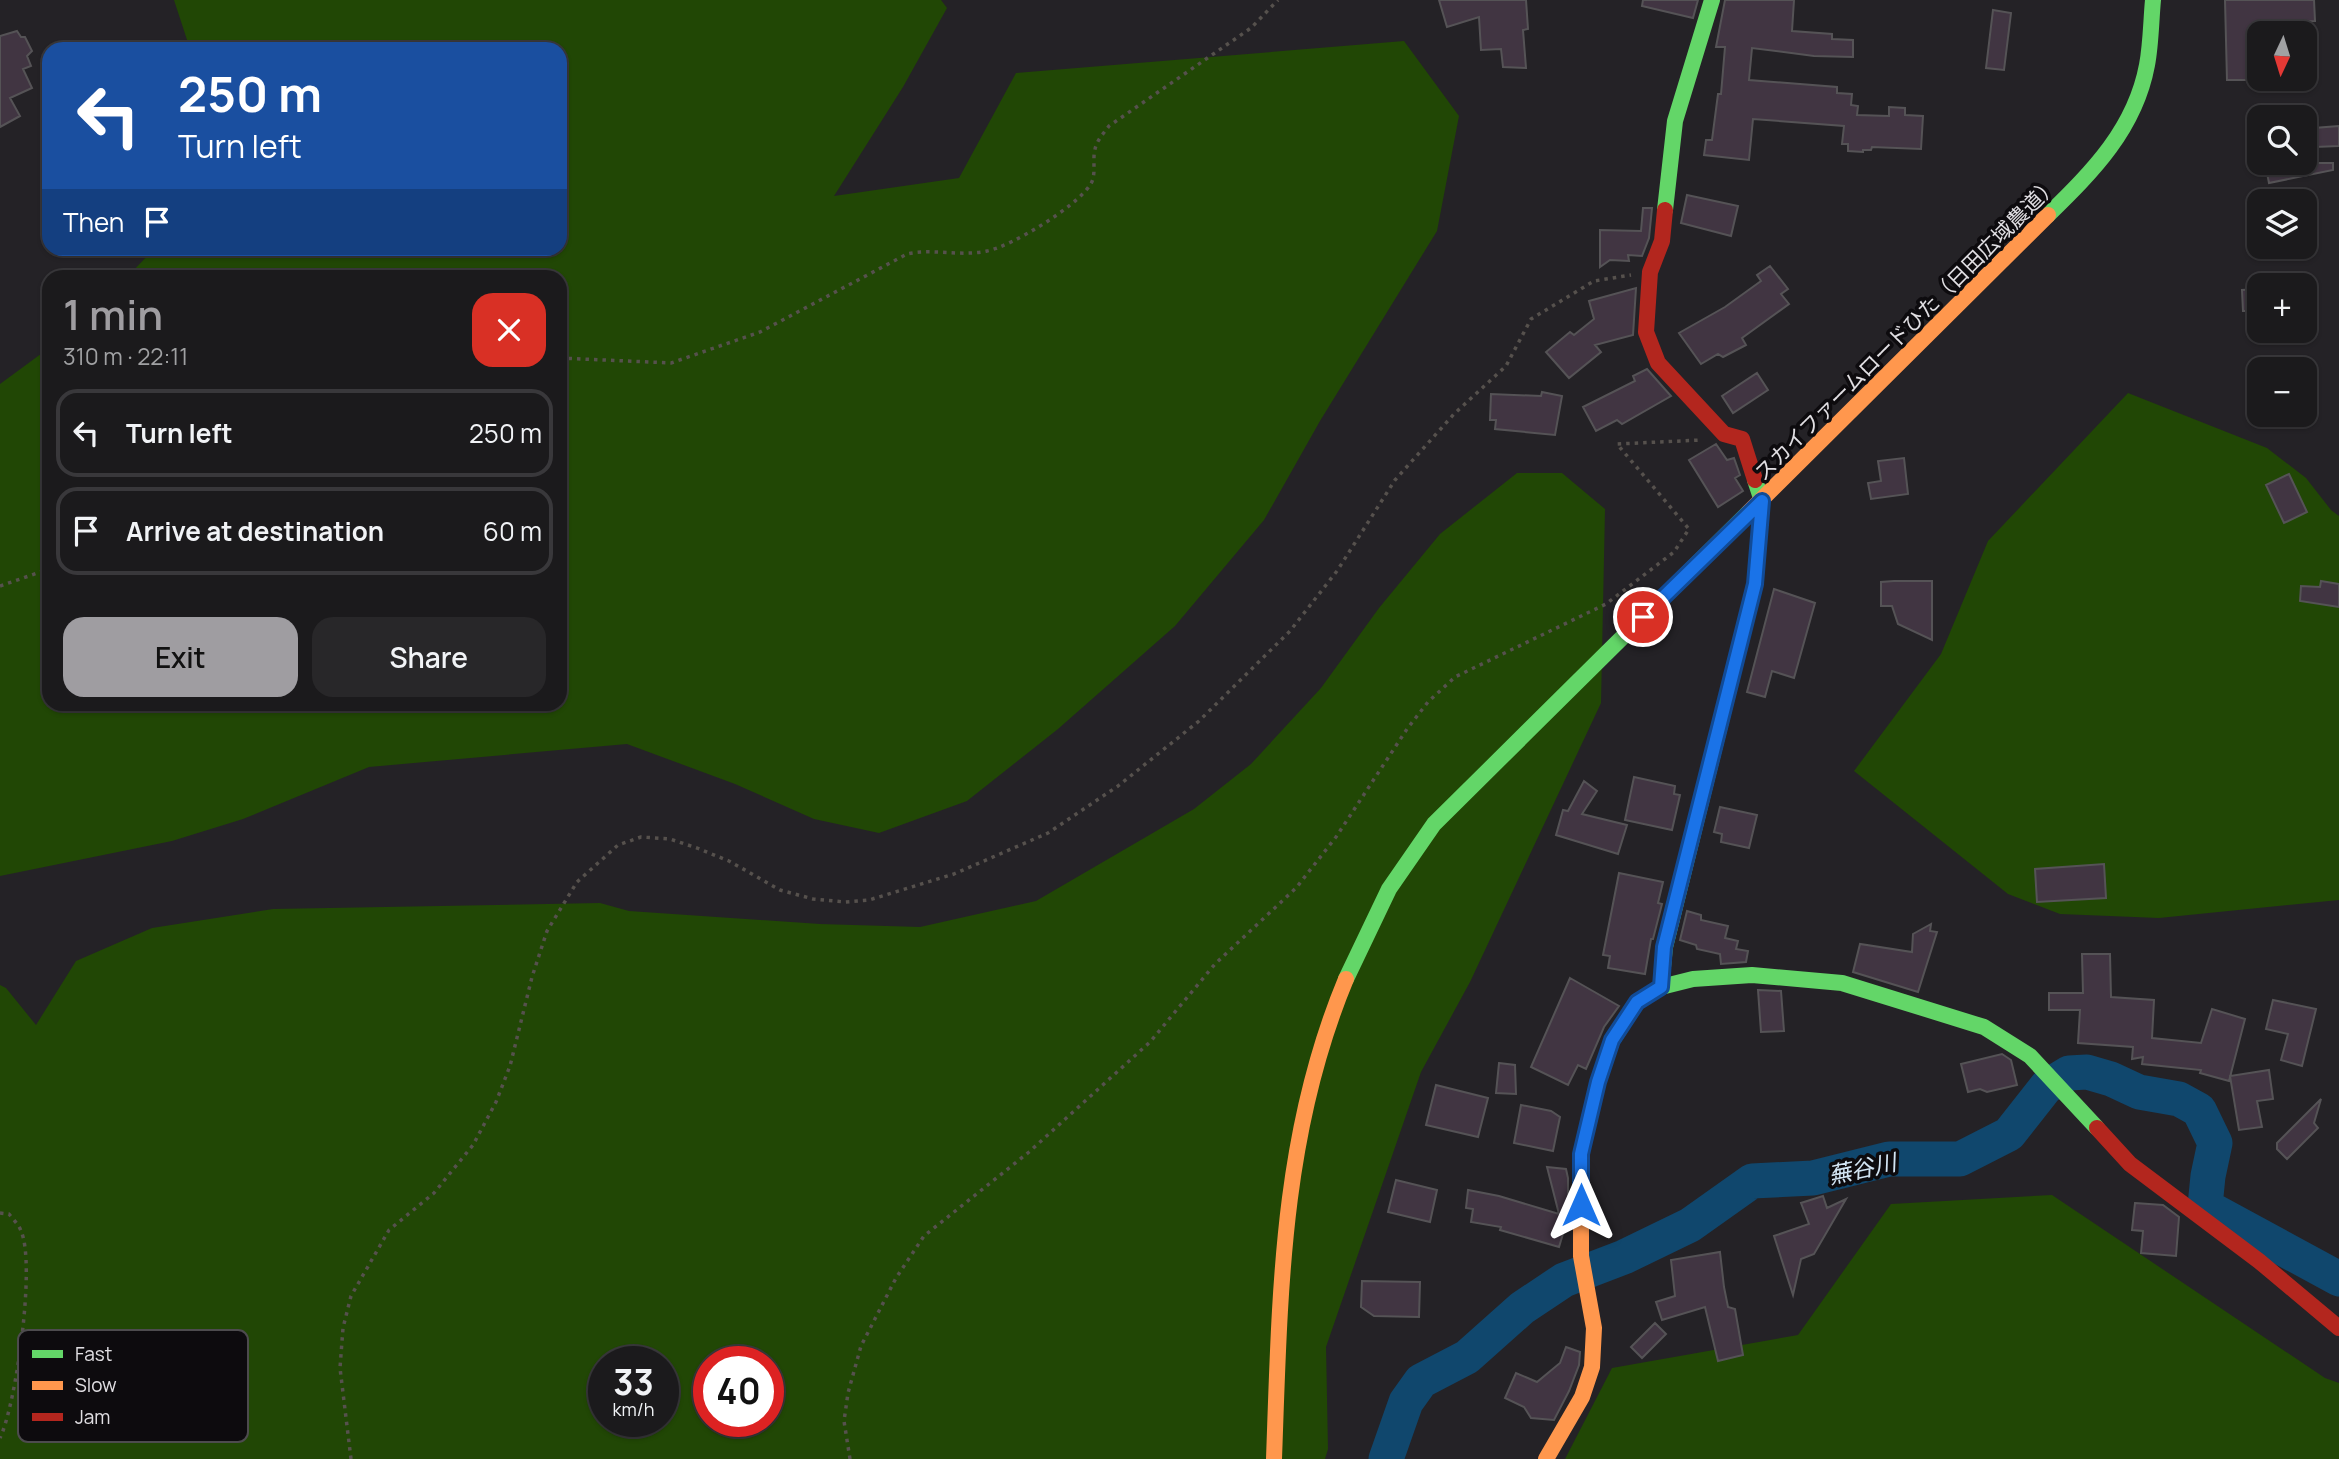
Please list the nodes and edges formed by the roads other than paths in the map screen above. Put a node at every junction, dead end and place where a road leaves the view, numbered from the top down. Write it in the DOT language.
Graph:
graph roads {
  1 [pos="1712,0"];
  2 [pos="2152,0"];
  3 [pos="1762,501"];
  4 [pos="1661,987"];
  5 [pos="2339,1328"];
  6 [pos="1274,1459"];
  7 [pos="1546,1459"];
  1 -- 3 [label="street"];
  2 -- 3 [label="street, スカイファームロードひた（日田広域農道）"];
  3 -- 4 [label="street"];
  3 -- 6 [label="street, スカイファームロードひた（日田広域農道）"];
  4 -- 5 [label="street"];
  4 -- 7 [label="street"];
}
